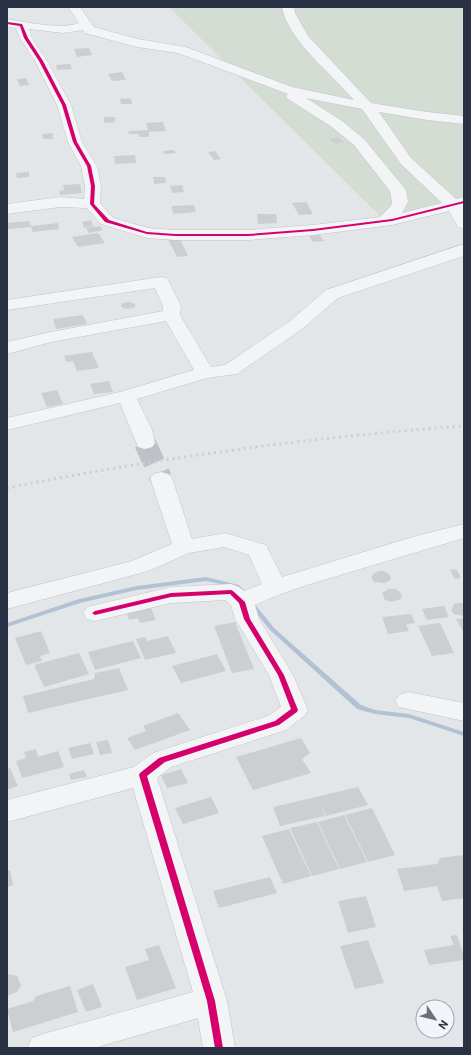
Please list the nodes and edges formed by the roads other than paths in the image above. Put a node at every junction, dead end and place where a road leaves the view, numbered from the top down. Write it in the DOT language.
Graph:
graph roads {
  1 [pos="74,7"];
  2 [pos="288,7"];
  3 [pos="14,24"];
  4 [pos="86,25"];
  5 [pos="274,86"];
  6 [pos="366,106"];
  7 [pos="464,120"];
  8 [pos="458,203"];
  9 [pos="92,204"];
  10 [pos="7,209"];
  11 [pos="385,221"];
  12 [pos="464,224"];
  13 [pos="464,249"];
  14 [pos="7,305"];
  15 [pos="171,315"];
  16 [pos="7,348"];
  17 [pos="205,373"];
  18 [pos="126,396"];
  19 [pos="7,424"];
  20 [pos="145,443"];
  21 [pos="161,478"];
  22 [pos="464,531"];
  23 [pos="184,547"];
  24 [pos="254,597"];
  25 [pos="7,601"];
  26 [pos="95,613"];
  27 [pos="408,701"];
  28 [pos="464,712"];
  29 [pos="143,775"];
  30 [pos="7,811"];
  31 [pos="211,1001"];
  32 [pos="42,1048"];
  33 [pos="219,1048"];
  1 -- 4 [label="street"];
  2 -- 6 [label="street"];
  3 -- 4 [label="street"];
  3 -- 9 [label="street"];
  4 -- 5 [label="street"];
  5 -- 6 [label="street"];
  5 -- 11 [label="street"];
  6 -- 7 [label="street"];
  6 -- 8 [label="street"];
  8 -- 11 [label="street"];
  8 -- 12 [label="street"];
  9 -- 10 [label="street"];
  9 -- 11 [label="street"];
  13 -- 17 [label="street"];
  14 -- 15 [label="street"];
  15 -- 16 [label="street"];
  15 -- 17 [label="street"];
  17 -- 18 [label="street"];
  18 -- 19 [label="street"];
  18 -- 20 [label="street"];
  21 -- 23 [label="street"];
  22 -- 24 [label="street"];
  23 -- 24 [label="street"];
  23 -- 25 [label="street"];
  24 -- 26 [label="street"];
  24 -- 29 [label="street"];
  27 -- 28 [label="street"];
  29 -- 30 [label="street"];
  29 -- 31 [label="street"];
  31 -- 32 [label="street"];
  31 -- 33 [label="street"];
}
